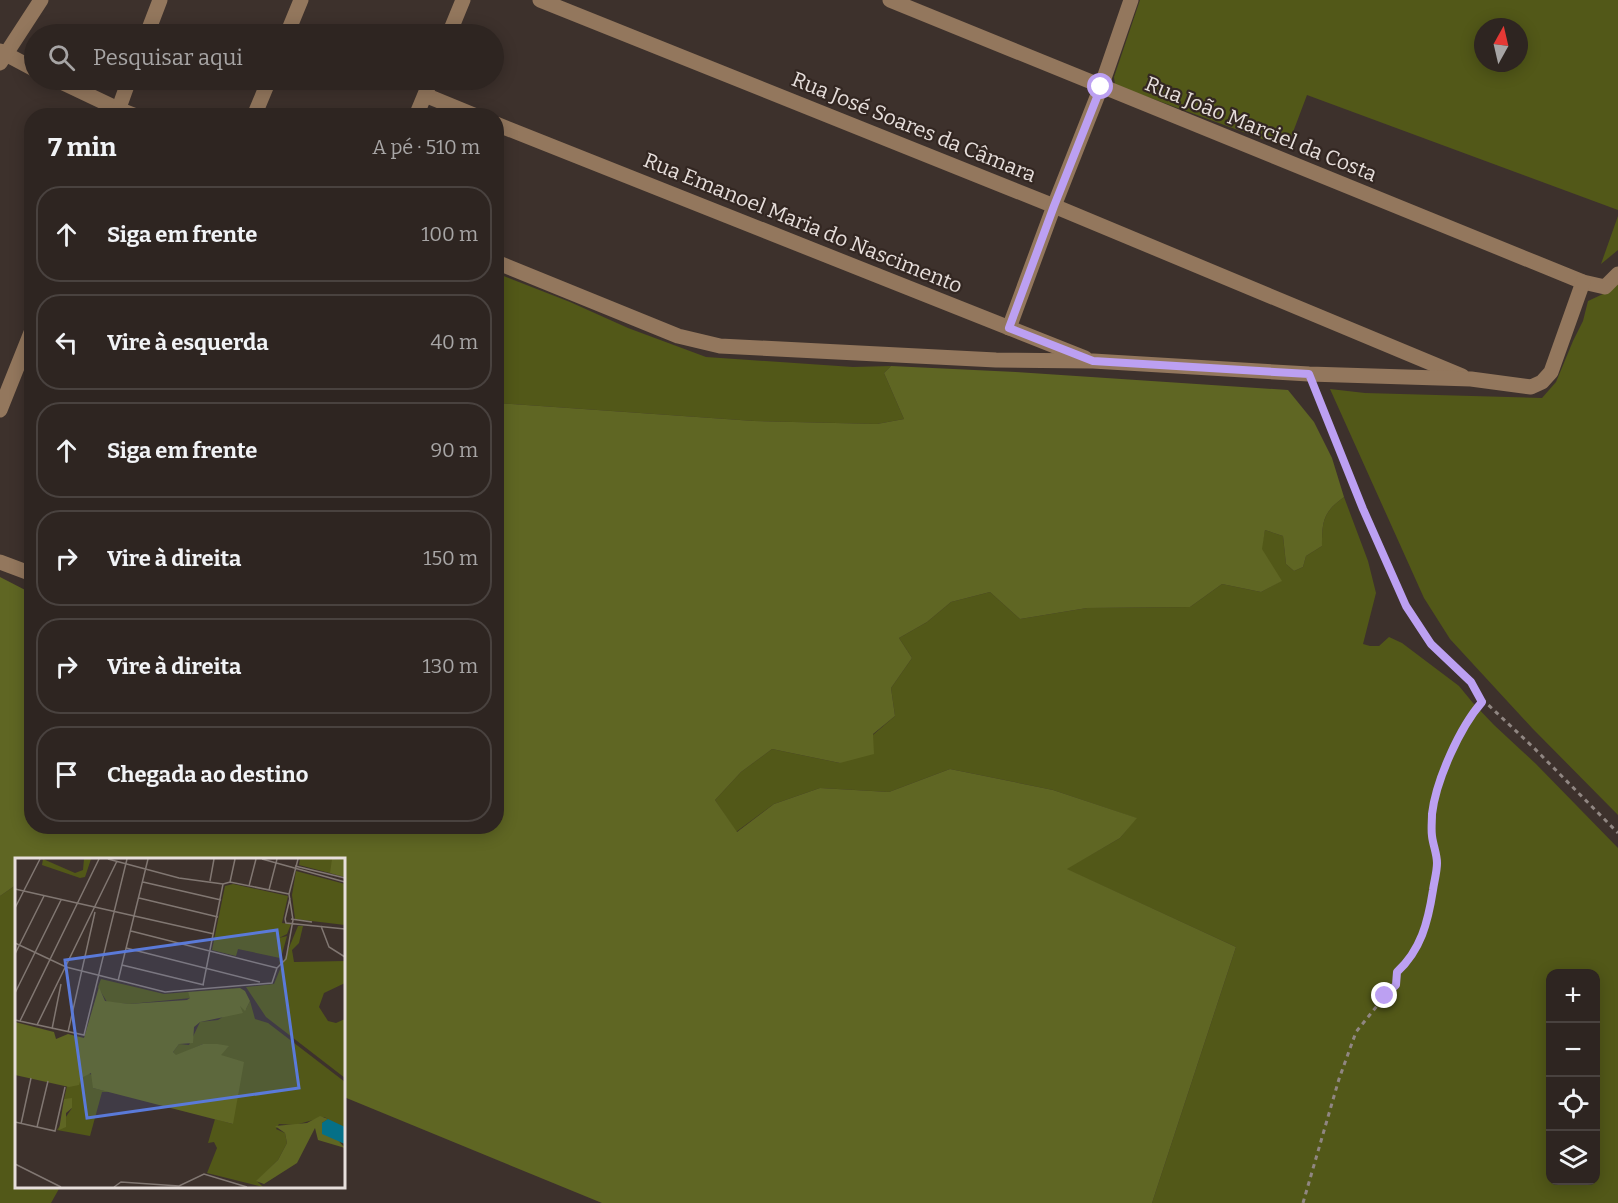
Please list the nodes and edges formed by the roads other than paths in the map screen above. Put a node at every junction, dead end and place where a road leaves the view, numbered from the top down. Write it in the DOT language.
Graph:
graph roads {
  1 [pos="41,0"];
  2 [pos="160,0"];
  3 [pos="301,0"];
  4 [pos="464,0"];
  5 [pos="540,0"];
  6 [pos="890,0"];
  7 [pos="1131,0"];
  8 [pos="24,24"];
  9 [pos="24,24"];
  10 [pos="151,24"];
  11 [pos="291,24"];
  12 [pos="453,24"];
  13 [pos="2,56"];
  14 [pos="24,65"];
  15 [pos="1101,87"];
  16 [pos="76,90"];
  17 [pos="125,90"];
  18 [pos="265,90"];
  19 [pos="426,90"];
  20 [pos="424,95"];
  21 [pos="110,108"];
  22 [pos="118,108"];
  23 [pos="257,108"];
  24 [pos="419,108"];
  25 [pos="456,108"];
  26 [pos="504,127"];
  27 [pos="1054,206"];
  28 [pos="504,265"];
  29 [pos="1618,274"];
  30 [pos="1583,282"];
  31 [pos="1009,328"];
  32 [pos="24,350"];
  33 [pos="1093,361"];
  34 [pos="1471,379"];
  35 [pos="0,410"];
  36 [pos="0,562"];
  37 [pos="24,571"];
  1 -- 9 [label="street"];
  2 -- 10 [label="street"];
  3 -- 11 [label="street"];
  4 -- 12 [label="street"];
  5 -- 27 [label="street, Rua José Soares da Câmara"];
  6 -- 15 [label="street, Rua João Marciel da Costa"];
  7 -- 15 [label="street"];
  8 -- 13 [label="street"];
  13 -- 14 [label="street"];
  15 -- 27 [label="street"];
  15 -- 30 [label="street, Rua João Marciel da Costa"];
  16 -- 21 [label="street"];
  17 -- 22 [label="street"];
  18 -- 23 [label="street"];
  19 -- 20 [label="street"];
  20 -- 24 [label="street"];
  20 -- 25 [label="street"];
  26 -- 31 [label="street, Rua Emanoel Maria do Nascimento"];
  27 -- 31 [label="street"];
  27 -- 34 [label="street, Rua José Soares da Câmara"];
  28 -- 33 [label="street"];
  29 -- 30 [label="street"];
  30 -- 34 [label="street"];
  31 -- 33 [label="street, Rua Emanoel Maria do Nascimento"];
  32 -- 35 [label="street"];
  33 -- 34 [label="street"];
  36 -- 37 [label="street"];
}
